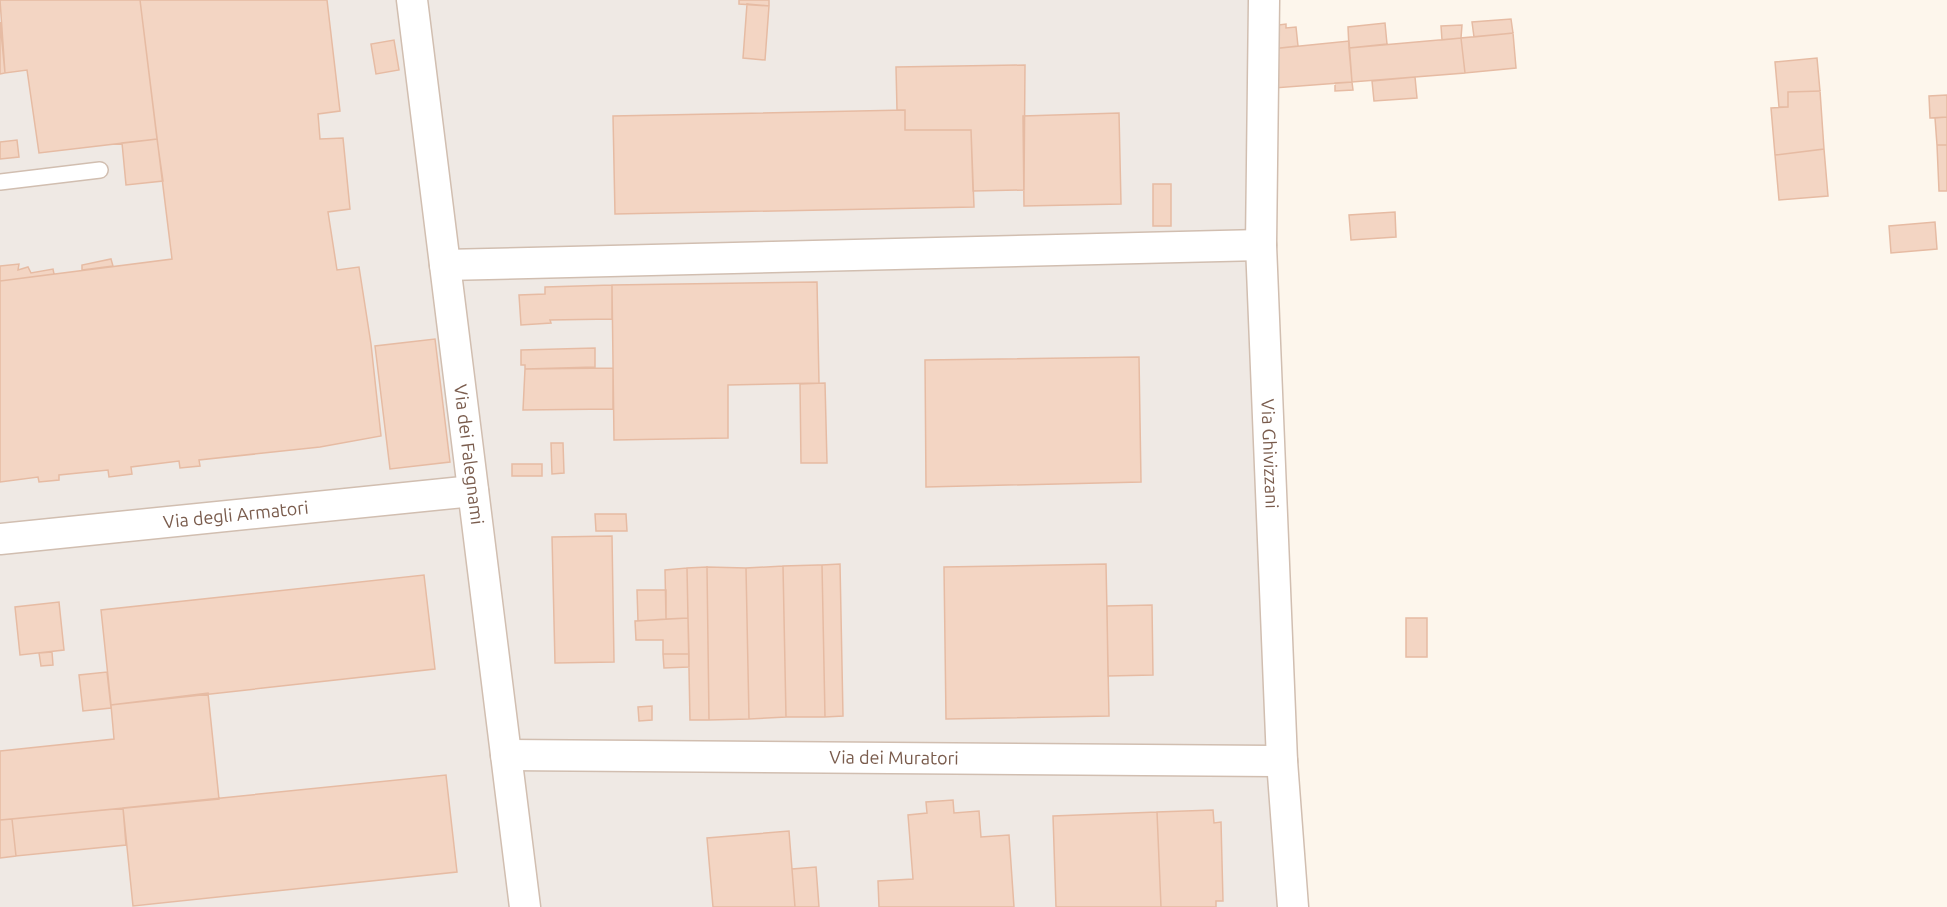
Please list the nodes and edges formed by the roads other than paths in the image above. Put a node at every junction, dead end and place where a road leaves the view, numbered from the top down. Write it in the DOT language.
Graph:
graph roads {
  1 [pos="412,0"];
  2 [pos="1264,0"];
  3 [pos="100,170"];
  4 [pos="0,182"];
  5 [pos="1261,245"];
  6 [pos="445,266"];
  7 [pos="473,491"];
  8 [pos="0,539"];
  9 [pos="506,755"];
  10 [pos="1282,761"];
  11 [pos="525,907"];
  12 [pos="1293,907"];
  1 -- 6 [label="street, Via dei Falegnami"];
  2 -- 5 [label="street, Via Ghivizzani"];
  3 -- 4 [label="lane"];
  5 -- 6 [label="street"];
  5 -- 10 [label="street, Via Ghivizzani"];
  6 -- 7 [label="street, Via dei Falegnami"];
  7 -- 8 [label="street, Via degli Armatori"];
  7 -- 9 [label="street, Via dei Falegnami"];
  9 -- 10 [label="street, Via dei Muratori"];
  9 -- 11 [label="street, Via dei Falegnami"];
  10 -- 12 [label="street, Via Ghivizzani"];
}
